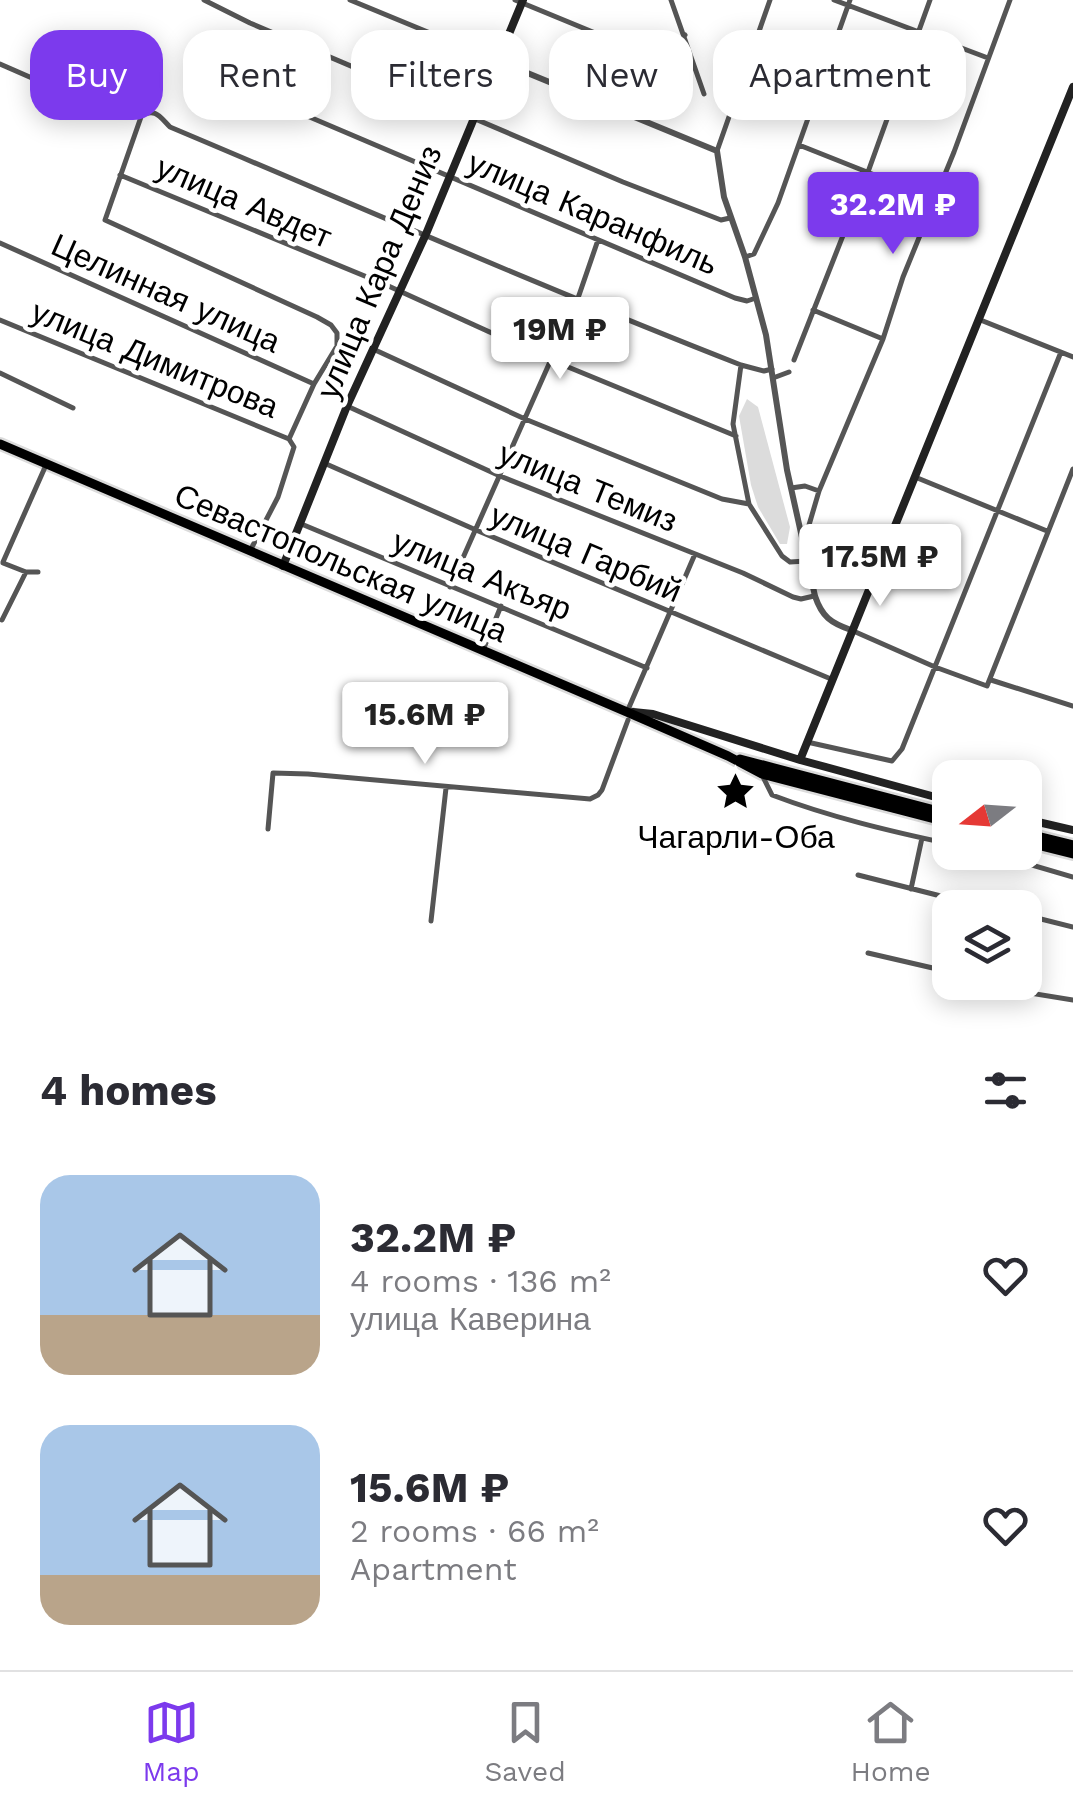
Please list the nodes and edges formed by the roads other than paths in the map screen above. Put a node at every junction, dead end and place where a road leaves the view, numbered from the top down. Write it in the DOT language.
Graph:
graph roads {
  1 [pos="204,0"];
  2 [pos="350,0"];
  3 [pos="671,0"];
  4 [pos="770,0"];
  5 [pos="834,0"];
  6 [pos="930,0"];
  7 [pos="1010,0"];
  8 [pos="520,1"];
  9 [pos="849,3"];
  10 [pos="423,30"];
  11 [pos="509,30"];
  12 [pos="589,30"];
  13 [pos="683,30"];
  14 [pos="911,30"];
  15 [pos="919,30"];
  16 [pos="966,50"];
  17 [pos="988,58"];
  18 [pos="693,60"];
  19 [pos="0,64"];
  20 [pos="351,66"];
  21 [pos="529,74"];
  22 [pos="30,77"];
  23 [pos="1073,86"];
  24 [pos="704,94"];
  25 [pos="141,120"];
  26 [pos="162,120"];
  27 [pos="315,120"];
  28 [pos="472,120"];
  29 [pos="478,120"];
  30 [pos="887,120"];
  31 [pos="799,145"];
  32 [pos="717,151"];
  33 [pos="868,172"];
  34 [pos="120,175"];
  35 [pos="448,176"];
  36 [pos="936,200"];
  37 [pos="730,218"];
  38 [pos="426,234"];
  39 [pos="598,240"];
  40 [pos="0,243"];
  41 [pos="745,257"];
  42 [pos="399,292"];
  43 [pos="756,298"];
  44 [pos="576,301"];
  45 [pos="813,310"];
  46 [pos="978,319"];
  47 [pos="0,320"];
  48 [pos="883,339"];
  49 [pos="373,348"];
  50 [pos="1061,352"];
  51 [pos="1073,358"];
  52 [pos="551,360"];
  53 [pos="794,360"];
  54 [pos="741,366"];
  55 [pos="789,372"];
  56 [pos="0,373"];
  57 [pos="773,373"];
  58 [pos="314,384"];
  59 [pos="348,406"];
  60 [pos="73,408"];
  61 [pos="525,419"];
  62 [pos="736,436"];
  63 [pos="289,438"];
  64 [pos="0,444"];
  65 [pos="46,464"];
  66 [pos="324,464"];
  67 [pos="1073,469"];
  68 [pos="500,476"];
  69 [pos="915,477"];
  70 [pos="791,488"];
  71 [pos="819,491"];
  72 [pos="749,504"];
  73 [pos="997,512"];
  74 [pos="300,523"];
  75 [pos="809,525"];
  76 [pos="476,530"];
  77 [pos="1048,532"];
  78 [pos="250,551"];
  79 [pos="695,554"];
  80 [pos="806,561"];
  81 [pos="1,562"];
  82 [pos="284,566"];
  83 [pos="26,572"];
  84 [pos="38,572"];
  85 [pos="450,587"];
  86 [pos="815,596"];
  87 [pos="500,606"];
  88 [pos="670,614"];
  89 [pos="2,620"];
  90 [pos="851,630"];
  91 [pos="483,650"];
  92 [pos="935,667"];
  93 [pos="647,668"];
  94 [pos="831,680"];
  95 [pos="991,680"];
  96 [pos="1073,706"];
  97 [pos="627,716"];
  98 [pos="660,727"];
  99 [pos="696,729"];
  100 [pos="807,742"];
  101 [pos="777,753"];
  102 [pos="723,754"];
  103 [pos="800,760"];
  104 [pos="818,765"];
  105 [pos="762,774"];
  106 [pos="446,788"];
  107 [pos="932,797"];
  108 [pos="932,809"];
  109 [pos="932,818"];
  110 [pos="1042,823"];
  111 [pos="268,828"];
  112 [pos="1073,830"];
  113 [pos="922,838"];
  114 [pos="1042,838"];
  115 [pos="932,840"];
  116 [pos="1042,846"];
  117 [pos="1073,846"];
  118 [pos="1073,854"];
  119 [pos="1042,868"];
  120 [pos="858,875"];
  121 [pos="1073,877"];
  122 [pos="911,889"];
  123 [pos="932,894"];
  124 [pos="1042,920"];
  125 [pos="431,921"];
  126 [pos="1073,928"];
  127 [pos="868,953"];
  128 [pos="932,968"];
  129 [pos="1042,995"];
  130 [pos="1073,1000"];
  1 -- 20 [label="street"];
  2 -- 10 [label="street"];
  3 -- 13 [label="street"];
  4 -- 32 [label="street"];
  5 -- 9 [label="street"];
  6 -- 15 [label="street"];
  7 -- 17 [label="street"];
  8 -- 11 [label="main road, улица Кара Дениз"];
  8 -- 12 [label="street"];
  9 -- 14 [label="street"];
  9 -- 31 [label="street"];
  16 -- 17 [label="street"];
  17 -- 36 [label="street"];
  18 -- 24 [label="street"];
  19 -- 22 [label="street"];
  21 -- 32 [label="street"];
  23 -- 46 [label="main road"];
  25 -- 34 [label="street"];
  26 -- 38 [label="street"];
  27 -- 35 [label="street, улица Каранфиль"];
  28 -- 35 [label="main road, улица Кара Дениз"];
  29 -- 37 [label="street"];
  30 -- 33 [label="street"];
  31 -- 33 [label="street"];
  31 -- 41 [label="street"];
  32 -- 37 [label="street"];
  33 -- 36 [label="street"];
  33 -- 45 [label="street"];
  34 -- 42 [label="street, улица Авдет"];
  34 -- 58 [label="street"];
  35 -- 38 [label="main road, улица Кара Дениз"];
  35 -- 39 [label="street, улица Каранфиль"];
  36 -- 48 [label="street"];
  37 -- 41 [label="street"];
  38 -- 42 [label="main road, улица Кара Дениз"];
  38 -- 44 [label="street"];
  39 -- 43 [label="street, улица Каранфиль"];
  39 -- 44 [label="street"];
  40 -- 58 [label="street, Целинная улица"];
  41 -- 43 [label="street"];
  42 -- 49 [label="main road, улица Кара Дениз"];
  42 -- 52 [label="street, улица Авдет"];
  43 -- 57 [label="street"];
  44 -- 52 [label="street"];
  44 -- 54 [label="street"];
  45 -- 48 [label="street"];
  45 -- 53 [label="street"];
  46 -- 50 [label="street"];
  46 -- 69 [label="main road"];
  47 -- 63 [label="street, улица Димитрова"];
  48 -- 71 [label="street"];
  49 -- 59 [label="main road, улица Кара Дениз"];
  49 -- 61 [label="street"];
  50 -- 51 [label="street"];
  50 -- 73 [label="street"];
  52 -- 61 [label="street"];
  52 -- 62 [label="street, улица Авдет"];
  54 -- 57 [label="street"];
  54 -- 62 [label="street"];
  55 -- 57 [label="street"];
  56 -- 60 [label="street"];
  57 -- 70 [label="street"];
  58 -- 63 [label="street"];
  59 -- 66 [label="main road, улица Кара Дениз"];
  59 -- 68 [label="street, улица Темиз"];
  61 -- 68 [label="street"];
  61 -- 72 [label="street"];
  62 -- 72 [label="street"];
  63 -- 78 [label="street, улица Димитрова"];
  64 -- 65 [label="main road, Севастопольская улица"];
  65 -- 78 [label="main road, Севастопольская улица"];
  65 -- 81 [label="street"];
  66 -- 74 [label="main road, улица Кара Дениз"];
  66 -- 76 [label="street, улица Гарбий"];
  67 -- 77 [label="street"];
  68 -- 76 [label="street"];
  68 -- 79 [label="street, улица Темиз"];
  69 -- 73 [label="street"];
  69 -- 90 [label="main road"];
  70 -- 71 [label="street"];
  70 -- 80 [label="street"];
  71 -- 75 [label="street"];
  72 -- 80 [label="street"];
  73 -- 77 [label="street"];
  73 -- 92 [label="street"];
  74 -- 82 [label="main road, улица Кара Дениз"];
  74 -- 85 [label="street, улица Акъяр"];
  76 -- 85 [label="street"];
  76 -- 88 [label="street, улица Гарбий"];
  77 -- 95 [label="street"];
  78 -- 82 [label="main road, Севастопольская улица"];
  79 -- 86 [label="street, улица Темиз"];
  79 -- 88 [label="street"];
  80 -- 86 [label="street"];
  81 -- 83 [label="street"];
  82 -- 91 [label="main road, Севастопольская улица"];
  83 -- 84 [label="street"];
  83 -- 89 [label="street"];
  85 -- 87 [label="street, улица Акъяр"];
  86 -- 90 [label="street"];
  87 -- 91 [label="street"];
  87 -- 93 [label="street, улица Акъяр"];
  88 -- 93 [label="street"];
  88 -- 94 [label="street, улица Гарбий"];
  90 -- 92 [label="street"];
  90 -- 94 [label="main road"];
  91 -- 97 [label="main road, Севастопольская улица"];
  92 -- 95 [label="street"];
  92 -- 100 [label="street"];
  93 -- 97 [label="street"];
  94 -- 100 [label="main road"];
  95 -- 96 [label="street"];
  97 -- 98 [label="main road, Севастопольская улица"];
  97 -- 99 [label="main road"];
  97 -- 111 [label="street"];
  98 -- 99 [label="main road"];
  98 -- 102 [label="main road, Севастопольская улица"];
  99 -- 101 [label="main road"];
  100 -- 101 [label="main road"];
  100 -- 103 [label="main road"];
  100 -- 104 [label="main road"];
  101 -- 103 [label="main road"];
  102 -- 105 [label="main road"];
  102 -- 108 [label="main road"];
  103 -- 104 [label="main road"];
  104 -- 107 [label="main road"];
  105 -- 109 [label="main road"];
  105 -- 113 [label="street"];
  106 -- 125 [label="street"];
  110 -- 112 [label="main road"];
  113 -- 115 [label="street"];
  113 -- 122 [label="street"];
  114 -- 117 [label="main road"];
  116 -- 118 [label="main road"];
  119 -- 121 [label="street"];
  120 -- 122 [label="street"];
  122 -- 123 [label="street"];
  124 -- 126 [label="street"];
  127 -- 128 [label="street"];
  129 -- 130 [label="street"];
}
